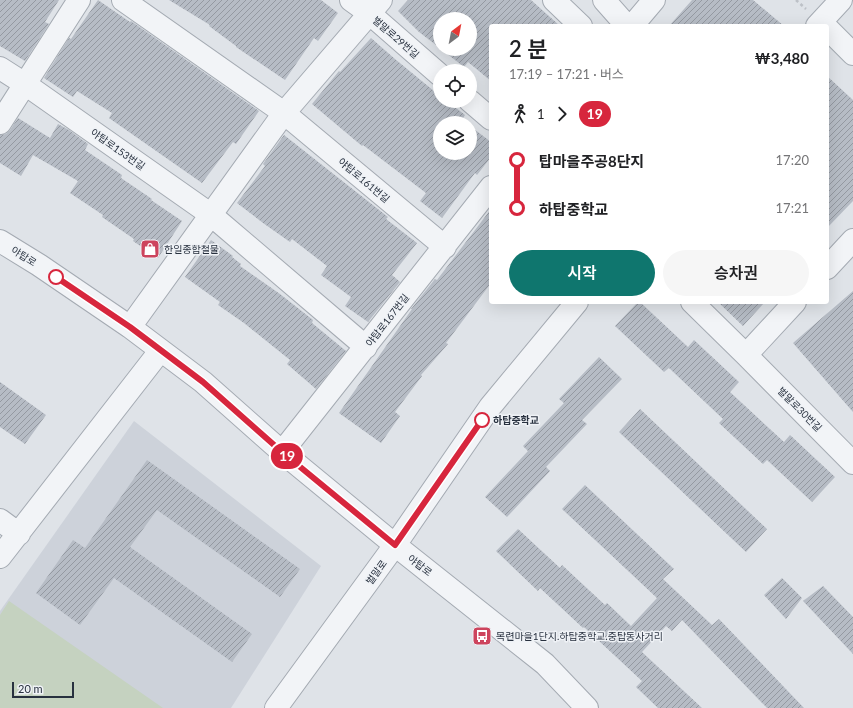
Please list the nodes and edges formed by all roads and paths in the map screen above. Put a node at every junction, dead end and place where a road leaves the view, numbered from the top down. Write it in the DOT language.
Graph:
graph roads {
  1 [pos="79,0"];
  2 [pos="123,0"];
  3 [pos="351,0"];
  4 [pos="554,0"];
  5 [pos="604,0"];
  6 [pos="654,0"];
  7 [pos="841,0"];
  8 [pos="375,7"];
  9 [pos="579,24"];
  10 [pos="625,24"];
  11 [pos="634,24"];
  12 [pos="823,24"];
  13 [pos="829,32"];
  14 [pos="853,54"];
  15 [pos="0,68"];
  16 [pos="433,68"];
  17 [pos="25,84"];
  18 [pos="477,107"];
  19 [pos="284,113"];
  20 [pos="489,117"];
  21 [pos="0,122"];
  22 [pos="489,193"];
  23 [pos="210,214"];
  24 [pos="853,240"];
  25 [pos="0,241"];
  26 [pos="445,247"];
  27 [pos="829,266"];
  28 [pos="575,304"];
  29 [pos="694,304"];
  30 [pos="793,304"];
  31 [pos="130,327"];
  32 [pos="366,347"];
  33 [pos="160,351"];
  34 [pos="746,355"];
  35 [pos="282,452"];
  36 [pos="853,463"];
  37 [pos="0,520"];
  38 [pos="19,534"];
  39 [pos="395,545"];
  40 [pos="0,558"];
  41 [pos="276,708"];
  42 [pos="587,708"];
  1 -- 17 [label="street"];
  2 -- 19 [label="street"];
  3 -- 8 [label="street, 벌말로29번길"];
  4 -- 9 [label="street"];
  5 -- 10 [label="street"];
  6 -- 11 [label="street"];
  7 -- 12 [label="street"];
  8 -- 16 [label="street, 벌말로29번길"];
  8 -- 19 [label="street"];
  13 -- 14 [label="street"];
  15 -- 17 [label="street, 야탑로153번길"];
  17 -- 21 [label="street"];
  17 -- 23 [label="street, 야탑로153번길"];
  18 -- 20 [label="street"];
  19 -- 23 [label="street"];
  19 -- 26 [label="street, 야탑로161번길"];
  22 -- 26 [label="street, 야탑로167번길"];
  23 -- 31 [label="street"];
  23 -- 32 [label="street"];
  24 -- 27 [label="street"];
  25 -- 31 [label="street, 야탑로"];
  26 -- 32 [label="street, 야탑로167번길"];
  28 -- 39 [label="street, 벌말로"];
  29 -- 34 [label="street, 벌말로30번길"];
  30 -- 34 [label="street"];
  31 -- 33 [label="street, 야탑로"];
  32 -- 35 [label="street, 야탑로167번길"];
  33 -- 35 [label="street, 야탑로"];
  33 -- 38 [label="street"];
  34 -- 36 [label="street, 벌말로30번길"];
  35 -- 39 [label="street, 야탑로"];
  37 -- 38 [label="street"];
  38 -- 40 [label="street"];
  39 -- 41 [label="street, 벌말로"];
  39 -- 42 [label="street, 야탑로"];
}
